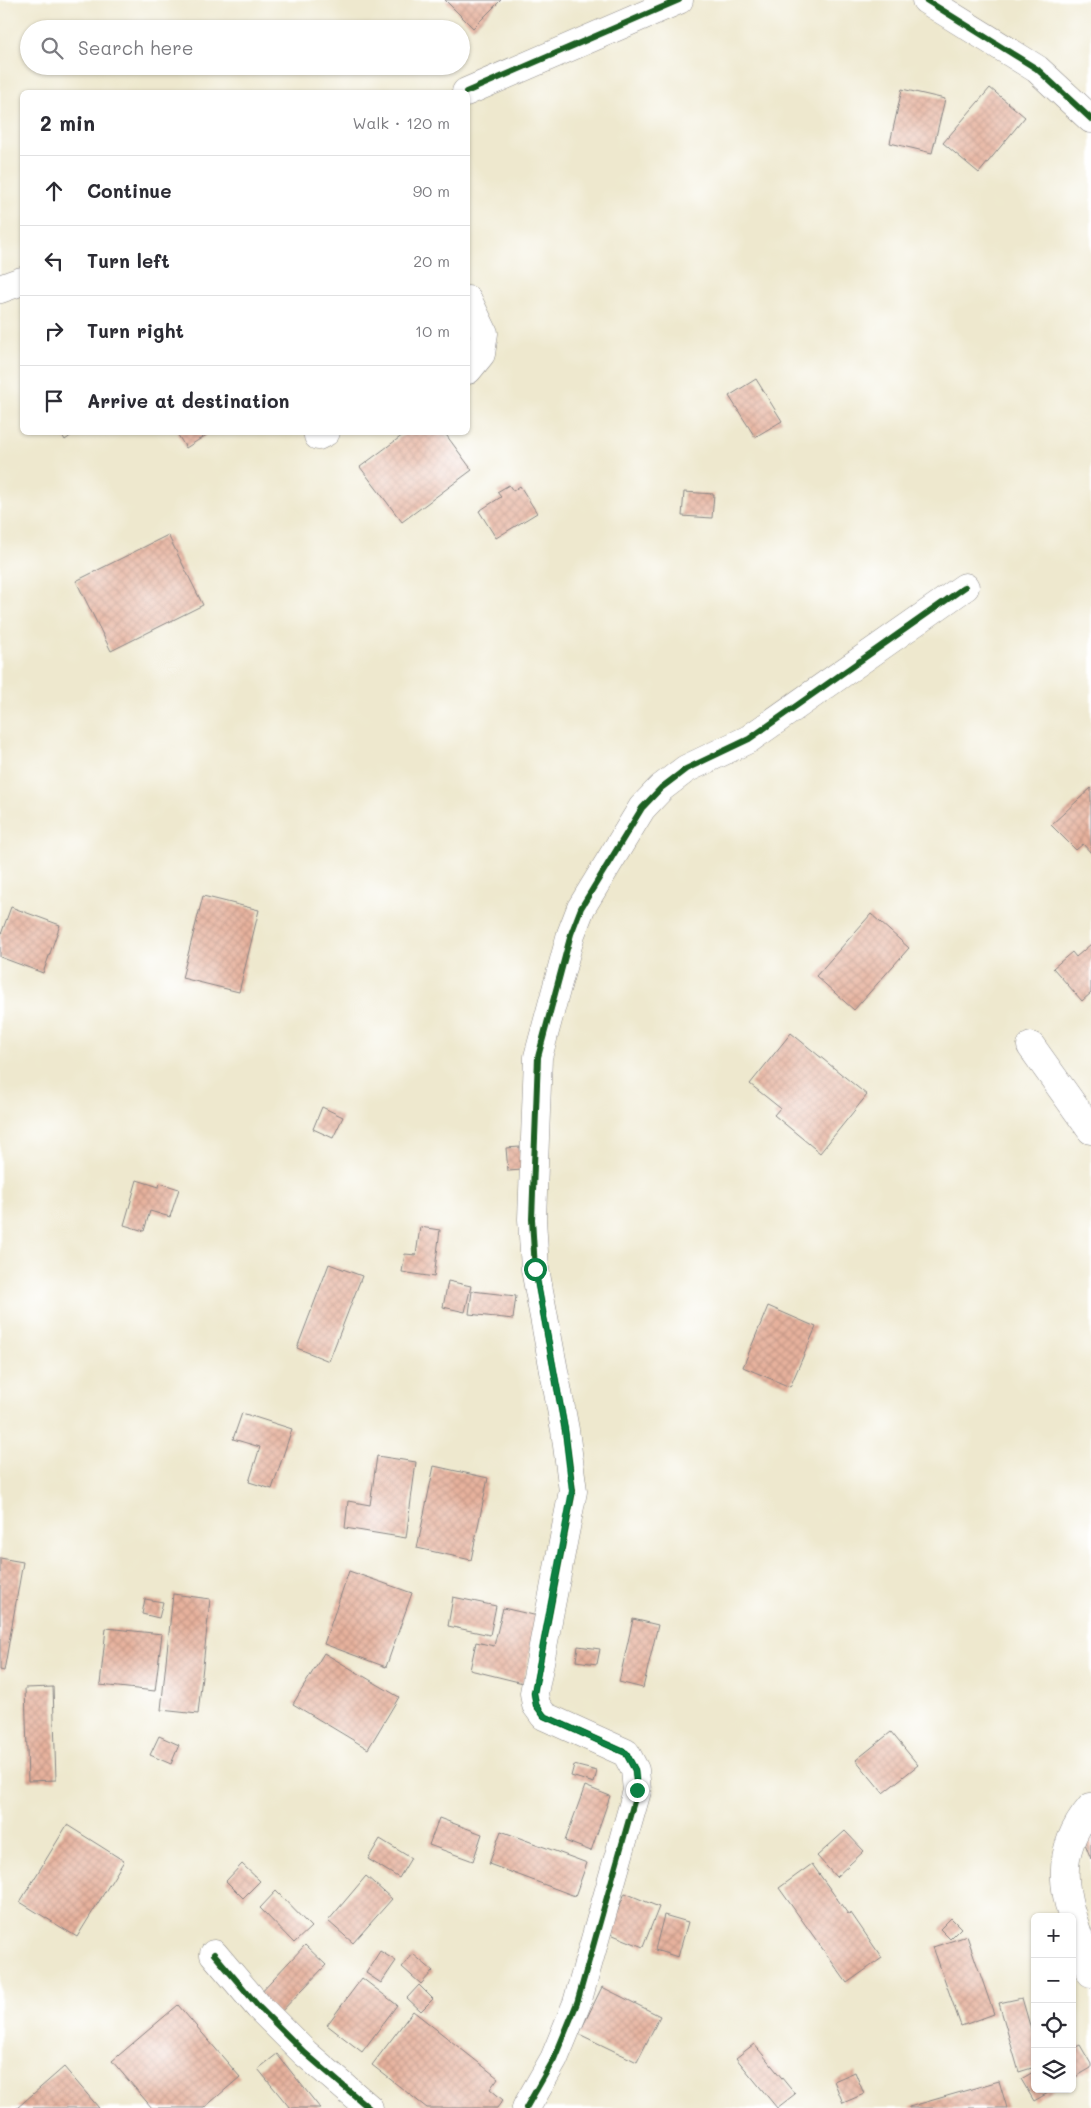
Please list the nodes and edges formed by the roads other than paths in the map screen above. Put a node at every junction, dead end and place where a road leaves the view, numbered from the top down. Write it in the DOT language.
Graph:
graph roads {
  1 [pos="678,0"];
  2 [pos="926,0"];
  3 [pos="470,90"];
  4 [pos="1091,119"];
  5 [pos="20,282"];
  6 [pos="0,289"];
  7 [pos="470,304"];
  8 [pos="470,368"];
  9 [pos="965,587"];
  10 [pos="1031,1046"];
  11 [pos="1091,1130"];
  12 [pos="1091,1808"];
  13 [pos="214,1954"];
  14 [pos="1091,1973"];
  15 [pos="369,2108"];
  16 [pos="526,2108"];
  1 -- 3 [label="street"];
  2 -- 4 [label="street"];
  5 -- 6 [label="street"];
  7 -- 8 [label="street"];
  9 -- 16 [label="street"];
  10 -- 11 [label="street"];
  12 -- 14 [label="street"];
  13 -- 15 [label="street"];
}
